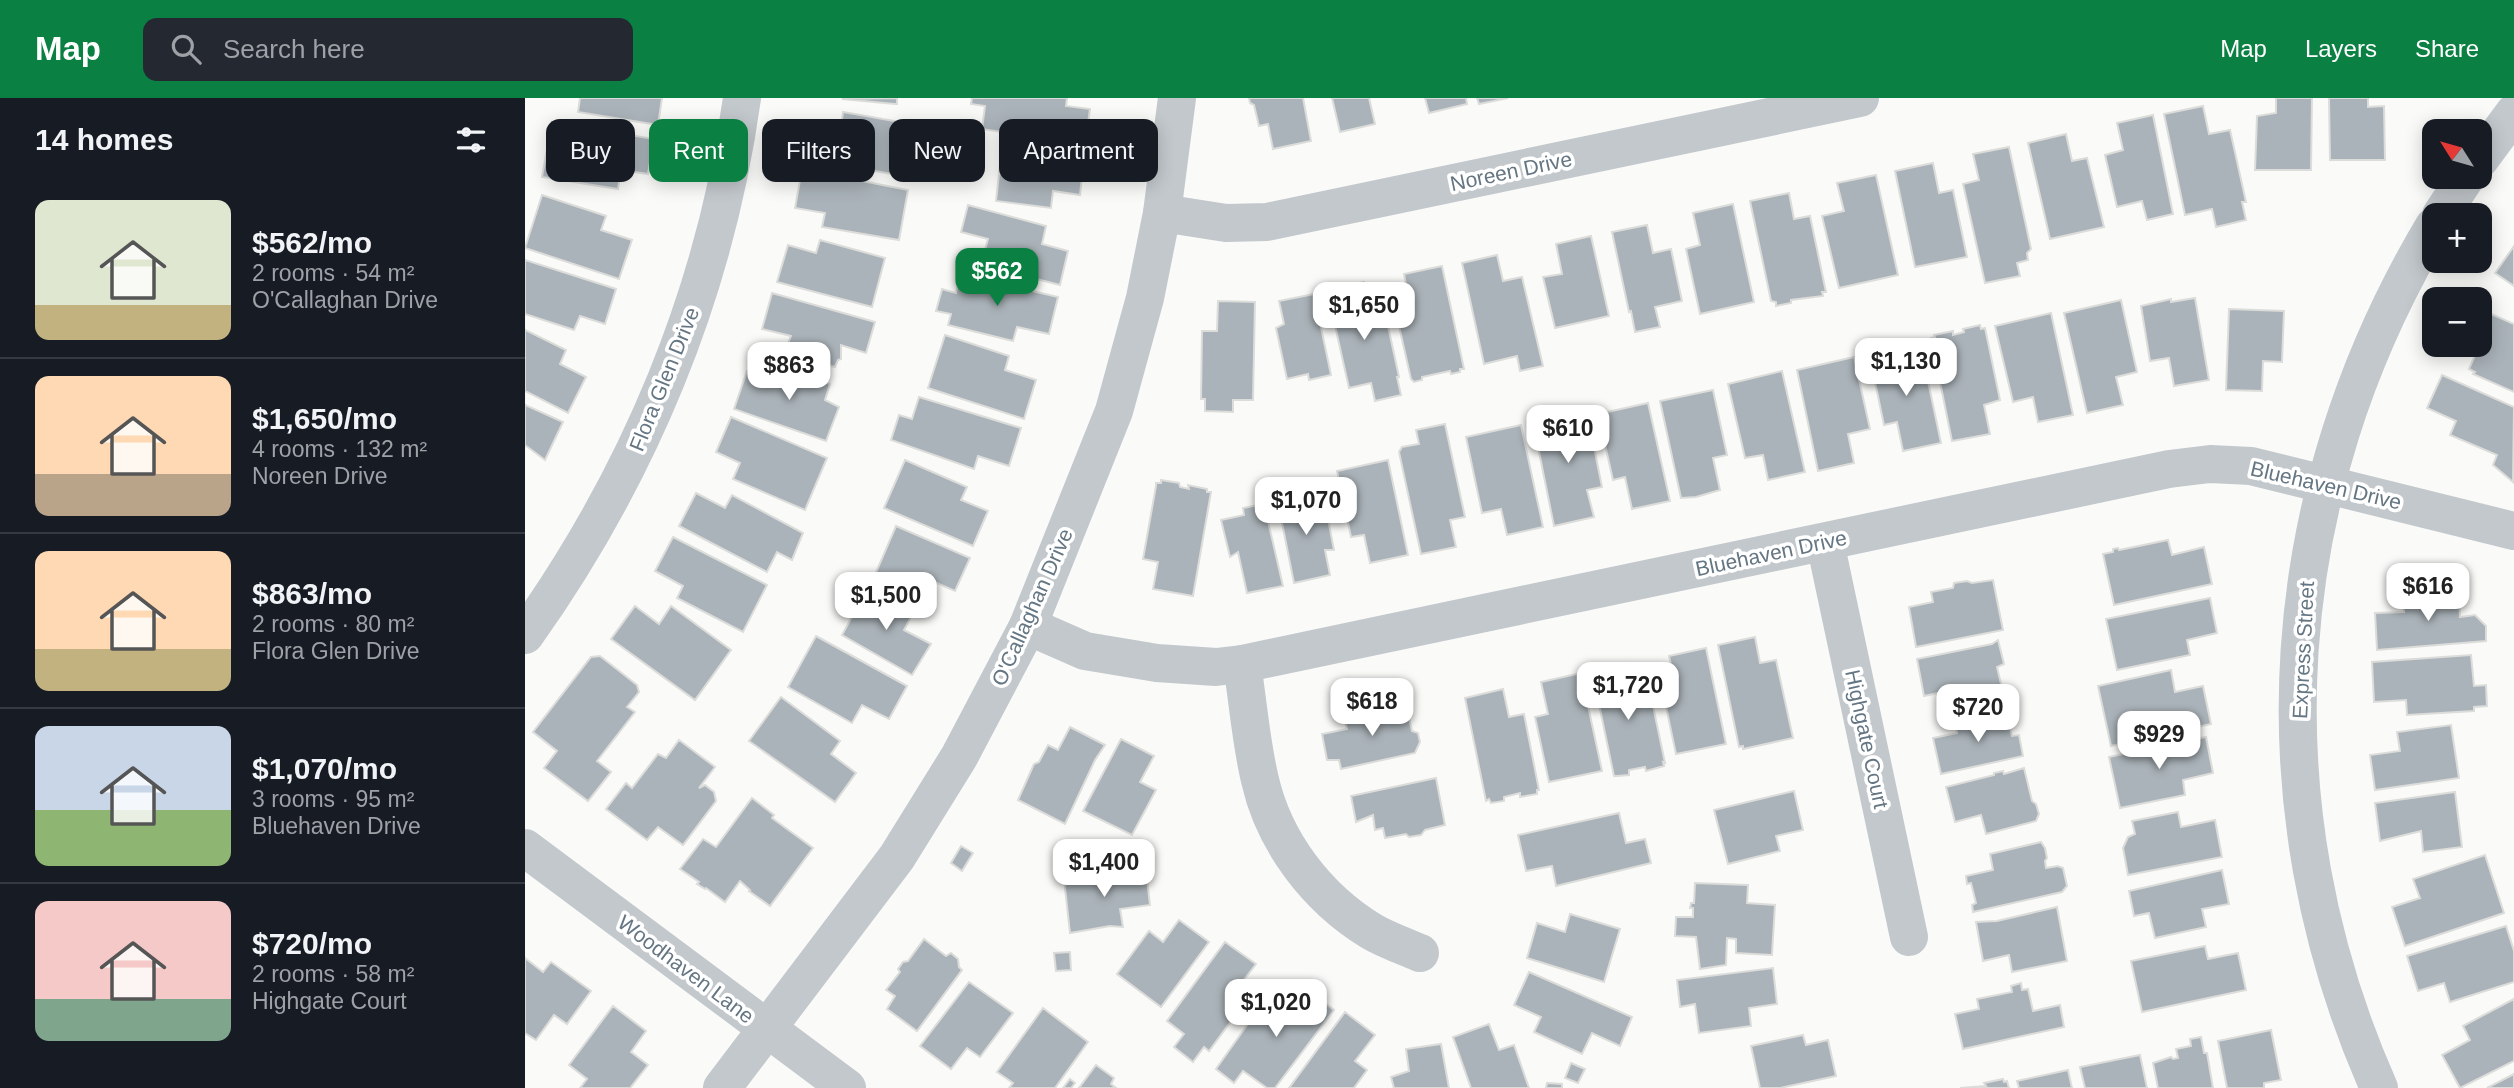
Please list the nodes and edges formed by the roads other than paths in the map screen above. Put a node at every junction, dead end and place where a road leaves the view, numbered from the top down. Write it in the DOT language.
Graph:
graph roads {
  1 [pos="742,98"];
  2 [pos="1177,98"];
  3 [pos="1860,98"];
  4 [pos="2514,113"];
  5 [pos="2492,143"];
  6 [pos="1162,213"];
  7 [pos="2422,246"];
  8 [pos="2325,483"];
  9 [pos="2514,531"];
  10 [pos="1825,542"];
  11 [pos="1028,626"];
  12 [pos="525,635"];
  13 [pos="1242,664"];
  14 [pos="525,848"];
  15 [pos="1909,937"];
  16 [pos="1420,953"];
  17 [pos="767,1029"];
  18 [pos="722,1088"];
  19 [pos="847,1088"];
  20 [pos="2379,1088"];
  1 -- 12 [label="street, Flora Glen Drive"];
  2 -- 6 [label="street, O'Callaghan Drive"];
  3 -- 6 [label="street, Noreen Drive"];
  4 -- 5 [label="street"];
  6 -- 11 [label="street, O'Callaghan Drive"];
  7 -- 8 [label="street, Express Street"];
  8 -- 9 [label="street, Bluehaven Drive"];
  8 -- 10 [label="street, Bluehaven Drive"];
  8 -- 20 [label="street, Express Street"];
  10 -- 13 [label="street, Bluehaven Drive"];
  10 -- 15 [label="street, Highgate Court"];
  11 -- 13 [label="street, Bluehaven Drive"];
  11 -- 17 [label="street, O'Callaghan Drive"];
  13 -- 16 [label="street"];
  14 -- 17 [label="street, Woodhaven Lane"];
  17 -- 18 [label="street, O'Callaghan Drive"];
  17 -- 19 [label="street, Woodhaven Lane"];
}
